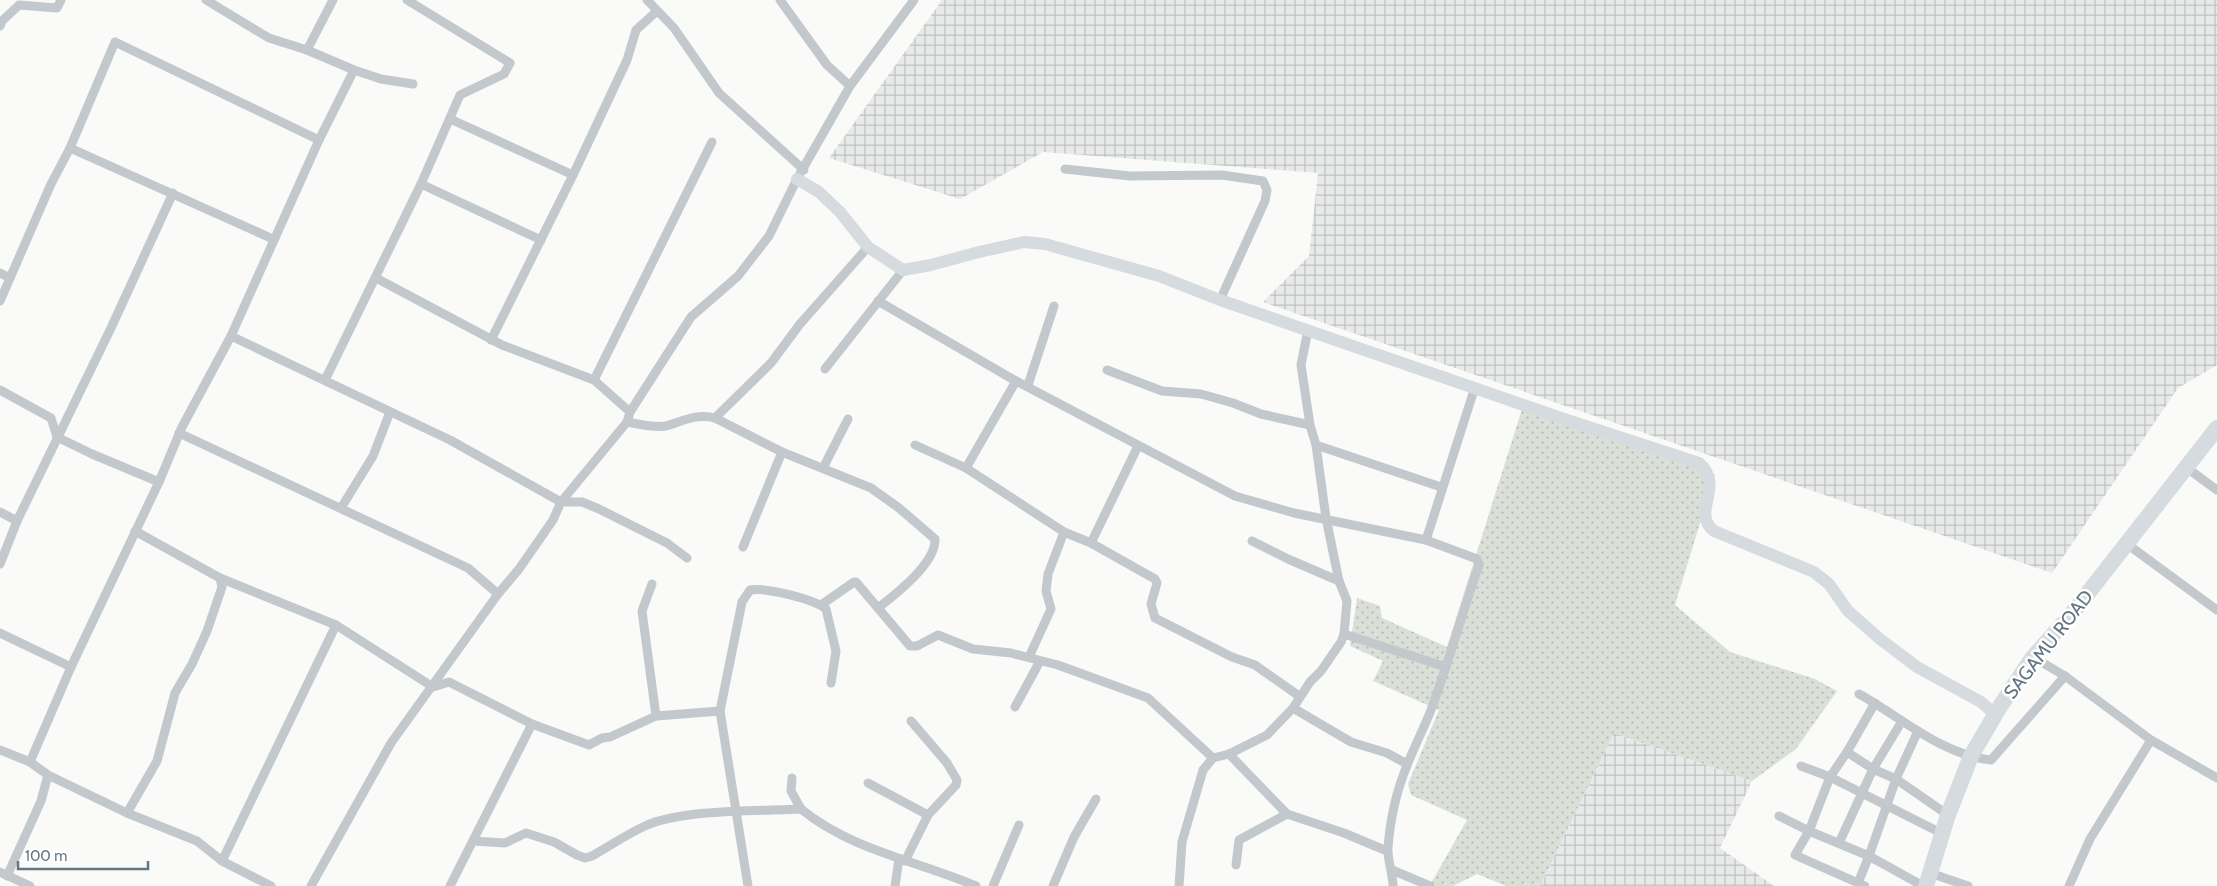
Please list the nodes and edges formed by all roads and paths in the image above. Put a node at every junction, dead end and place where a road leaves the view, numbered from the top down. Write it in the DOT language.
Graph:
graph roads {
  1 [pos="61,0"];
  2 [pos="206,0"];
  3 [pos="333,0"];
  4 [pos="407,0"];
  5 [pos="647,0"];
  6 [pos="780,0"];
  7 [pos="914,0"];
  8 [pos="658,11"];
  9 [pos="0,26"];
  10 [pos="306,50"];
  11 [pos="354,70"];
  12 [pos="413,84"];
  13 [pos="850,86"];
  14 [pos="450,119"];
  15 [pos="318,140"];
  16 [pos="712,142"];
  17 [pos="70,148"];
  18 [pos="1065,169"];
  19 [pos="800,175"];
  20 [pos="573,176"];
  21 [pos="421,184"];
  22 [pos="173,193"];
  23 [pos="273,239"];
  24 [pos="541,240"];
  25 [pos="868,247"];
  26 [pos="903,270"];
  27 [pos="0,273"];
  28 [pos="10,278"];
  29 [pos="376,278"];
  30 [pos="1220,300"];
  31 [pos="0,301"];
  32 [pos="878,301"];
  33 [pos="1054,306"];
  34 [pos="1308,330"];
  35 [pos="231,336"];
  36 [pos="491,340"];
  37 [pos="825,369"];
  38 [pos="1107,370"];
  39 [pos="325,380"];
  40 [pos="594,380"];
  41 [pos="1016,381"];
  42 [pos="1028,385"];
  43 [pos="1475,387"];
  44 [pos="0,390"];
  45 [pos="390,412"];
  46 [pos="630,412"];
  47 [pos="715,418"];
  48 [pos="848,419"];
  49 [pos="627,422"];
  50 [pos="1310,424"];
  51 [pos="2217,428"];
  52 [pos="179,433"];
  53 [pos="57,437"];
  54 [pos="915,445"];
  55 [pos="1316,445"];
  56 [pos="1138,446"];
  57 [pos="782,452"];
  58 [pos="823,468"];
  59 [pos="966,468"];
  60 [pos="2186,468"];
  61 [pos="159,482"];
  62 [pos="1441,487"];
  63 [pos="2217,490"];
  64 [pos="561,502"];
  65 [pos="341,508"];
  66 [pos="0,512"];
  67 [pos="1326,518"];
  68 [pos="17,521"];
  69 [pos="135,531"];
  70 [pos="1064,532"];
  71 [pos="1426,540"];
  72 [pos="1252,541"];
  73 [pos="1091,543"];
  74 [pos="2127,544"];
  75 [pos="743,547"];
  76 [pos="687,558"];
  77 [pos="0,564"];
  78 [pos="220,578"];
  79 [pos="1340,581"];
  80 [pos="652,584"];
  81 [pos="498,594"];
  82 [pos="821,605"];
  83 [pos="878,608"];
  84 [pos="2217,610"];
  85 [pos="336,626"];
  86 [pos="0,633"];
  87 [pos="1344,634"];
  88 [pos="1029,657"];
  89 [pos="2033,657"];
  90 [pos="1040,661"];
  91 [pos="71,667"];
  92 [pos="1446,667"];
  93 [pos="2064,676"];
  94 [pos="831,684"];
  95 [pos="433,686"];
  96 [pos="1859,694"];
  97 [pos="1299,696"];
  98 [pos="1875,703"];
  99 [pos="1015,707"];
  100 [pos="1293,708"];
  101 [pos="720,711"];
  102 [pos="1996,715"];
  103 [pos="656,716"];
  104 [pos="1902,721"];
  105 [pos="911,722"];
  106 [pos="532,724"];
  107 [pos="1918,731"];
  108 [pos="2151,740"];
  109 [pos="0,750"];
  110 [pos="1847,752"];
  111 [pos="1229,754"];
  112 [pos="1971,756"];
  113 [pos="1213,758"];
  114 [pos="30,762"];
  115 [pos="1407,764"];
  116 [pos="1801,766"];
  117 [pos="1873,768"];
  118 [pos="48,775"];
  119 [pos="1830,776"];
  120 [pos="792,778"];
  121 [pos="2217,778"];
  122 [pos="1896,779"];
  123 [pos="868,783"];
  124 [pos="1861,793"];
  125 [pos="1096,799"];
  126 [pos="1887,806"];
  127 [pos="801,809"];
  128 [pos="735,812"];
  129 [pos="127,813"];
  130 [pos="1287,814"];
  131 [pos="928,815"];
  132 [pos="1948,815"];
  133 [pos="1779,816"];
  134 [pos="1019,825"];
  135 [pos="1808,831"];
  136 [pos="1943,834"];
  137 [pos="473,841"];
  138 [pos="1839,843"];
  139 [pos="1387,851"];
  140 [pos="1870,856"];
  141 [pos="902,860"];
  142 [pos="222,861"];
  143 [pos="1236,865"];
  144 [pos="1392,870"];
  145 [pos="4,874"];
  146 [pos="1926,882"];
  147 [pos="1861,884"];
  148 [pos="30,886"];
  149 [pos="272,886"];
  150 [pos="311,886"];
  151 [pos="450,886"];
  152 [pos="748,886"];
  153 [pos="895,886"];
  154 [pos="976,886"];
  155 [pos="993,886"];
  156 [pos="1054,886"];
  157 [pos="1179,886"];
  158 [pos="1393,886"];
  159 [pos="1430,886"];
  160 [pos="1968,886"];
  161 [pos="2069,886"];
  1 -- 9 [label="street"];
  2 -- 10 [label="street"];
  3 -- 10 [label="street"];
  4 -- 14 [label="street"];
  5 -- 8 [label="street"];
  6 -- 13 [label="street"];
  7 -- 13 [label="street"];
  8 -- 19 [label="street"];
  8 -- 20 [label="street"];
  10 -- 11 [label="street"];
  11 -- 12 [label="street"];
  11 -- 15 [label="street"];
  13 -- 19 [label="street"];
  14 -- 20 [label="street"];
  14 -- 21 [label="street"];
  15 -- 17 [label="street"];
  15 -- 23 [label="street"];
  16 -- 40 [label="street"];
  17 -- 22 [label="street"];
  17 -- 28 [label="street"];
  18 -- 30 [label="street"];
  19 -- 25 [label="street"];
  19 -- 46 [label="street"];
  20 -- 24 [label="street"];
  21 -- 24 [label="street"];
  21 -- 29 [label="street"];
  22 -- 23 [label="street"];
  22 -- 53 [label="street"];
  23 -- 35 [label="street"];
  24 -- 36 [label="street"];
  25 -- 26 [label="street"];
  25 -- 47 [label="street"];
  26 -- 30 [label="street"];
  26 -- 32 [label="street"];
  27 -- 28 [label="street"];
  28 -- 31 [label="street"];
  29 -- 36 [label="street"];
  29 -- 39 [label="street"];
  30 -- 34 [label="street"];
  32 -- 37 [label="street"];
  32 -- 41 [label="street"];
  33 -- 42 [label="street"];
  34 -- 43 [label="street"];
  34 -- 50 [label="street"];
  35 -- 39 [label="street"];
  35 -- 52 [label="street"];
  36 -- 40 [label="street"];
  38 -- 50 [label="street"];
  39 -- 45 [label="street"];
  40 -- 46 [label="street"];
  41 -- 42 [label="street"];
  41 -- 59 [label="street"];
  42 -- 56 [label="street"];
  43 -- 62 [label="street"];
  43 -- 102 [label="street"];
  44 -- 53 [label="street"];
  45 -- 64 [label="street"];
  45 -- 65 [label="street"];
  46 -- 49 [label="street"];
  47 -- 49 [label="street"];
  47 -- 57 [label="street"];
  48 -- 58 [label="street"];
  49 -- 64 [label="street"];
  50 -- 55 [label="street"];
  51 -- 60 [label="highway, SAGAMU ROAD"];
  52 -- 61 [label="street"];
  52 -- 65 [label="street"];
  53 -- 61 [label="street"];
  53 -- 68 [label="street"];
  54 -- 59 [label="street"];
  55 -- 62 [label="street"];
  55 -- 67 [label="street"];
  56 -- 67 [label="street"];
  56 -- 73 [label="street"];
  57 -- 58 [label="street"];
  57 -- 75 [label="street"];
  58 -- 83 [label="street"];
  59 -- 70 [label="street"];
  60 -- 63 [label="street"];
  60 -- 74 [label="highway, SAGAMU ROAD"];
  61 -- 69 [label="street"];
  62 -- 71 [label="street"];
  64 -- 76 [label="street"];
  64 -- 81 [label="street"];
  65 -- 81 [label="street"];
  66 -- 68 [label="street"];
  67 -- 71 [label="street"];
  67 -- 79 [label="street"];
  68 -- 77 [label="street"];
  69 -- 78 [label="street"];
  69 -- 91 [label="street"];
  70 -- 73 [label="street"];
  70 -- 88 [label="street"];
  71 -- 92 [label="street"];
  72 -- 79 [label="street"];
  73 -- 97 [label="street"];
  74 -- 84 [label="street"];
  74 -- 89 [label="highway, SAGAMU ROAD"];
  78 -- 85 [label="street"];
  78 -- 129 [label="street"];
  79 -- 87 [label="street"];
  80 -- 103 [label="street"];
  81 -- 95 [label="street"];
  82 -- 83 [label="street"];
  82 -- 94 [label="street"];
  82 -- 101 [label="street"];
  83 -- 88 [label="street"];
  85 -- 95 [label="street"];
  85 -- 142 [label="street"];
  86 -- 91 [label="street"];
  87 -- 92 [label="street"];
  87 -- 97 [label="street"];
  88 -- 90 [label="street"];
  89 -- 93 [label="street"];
  89 -- 102 [label="highway, SAGAMU ROAD"];
  90 -- 99 [label="street"];
  90 -- 113 [label="street"];
  91 -- 114 [label="street"];
  92 -- 115 [label="street"];
  93 -- 108 [label="street"];
  93 -- 112 [label="street"];
  95 -- 106 [label="street"];
  95 -- 150 [label="street"];
  96 -- 98 [label="street"];
  97 -- 100 [label="street"];
  98 -- 104 [label="street"];
  98 -- 110 [label="street"];
  100 -- 111 [label="street"];
  100 -- 115 [label="street"];
  101 -- 103 [label="street"];
  101 -- 128 [label="street"];
  102 -- 112 [label="highway, SAGAMU ROAD"];
  103 -- 106 [label="street"];
  104 -- 107 [label="street"];
  104 -- 117 [label="street"];
  105 -- 131 [label="street"];
  106 -- 137 [label="street"];
  107 -- 112 [label="street"];
  107 -- 122 [label="street"];
  108 -- 121 [label="street"];
  108 -- 161 [label="street"];
  109 -- 114 [label="street"];
  110 -- 117 [label="street"];
  110 -- 119 [label="street"];
  111 -- 113 [label="street"];
  111 -- 130 [label="street"];
  112 -- 132 [label="highway, SAGAMU ROAD"];
  113 -- 157 [label="street"];
  114 -- 118 [label="street"];
  115 -- 139 [label="street"];
  116 -- 119 [label="street"];
  117 -- 122 [label="street"];
  117 -- 124 [label="street"];
  118 -- 129 [label="street"];
  118 -- 145 [label="street"];
  119 -- 124 [label="street"];
  119 -- 135 [label="street"];
  120 -- 127 [label="street"];
  122 -- 126 [label="street"];
  122 -- 132 [label="street"];
  123 -- 131 [label="street"];
  124 -- 126 [label="street"];
  124 -- 138 [label="street"];
  125 -- 156 [label="street"];
  126 -- 136 [label="street"];
  126 -- 140 [label="street"];
  127 -- 128 [label="street"];
  127 -- 141 [label="street"];
  128 -- 137 [label="street"];
  128 -- 152 [label="street"];
  129 -- 142 [label="street"];
  130 -- 139 [label="street"];
  130 -- 143 [label="street"];
  131 -- 141 [label="street"];
  132 -- 136 [label="highway, SAGAMU ROAD"];
  133 -- 135 [label="street"];
  134 -- 155 [label="street"];
  135 -- 138 [label="street"];
  135 -- 147 [label="street"];
  136 -- 146 [label="highway, SAGAMU ROAD"];
  137 -- 151 [label="street"];
  138 -- 140 [label="street"];
  139 -- 144 [label="street"];
  140 -- 146 [label="street"];
  140 -- 147 [label="street"];
  141 -- 153 [label="street"];
  141 -- 154 [label="street"];
  142 -- 149 [label="street"];
  144 -- 158 [label="street"];
  144 -- 159 [label="street"];
  145 -- 148 [label="street"];
  146 -- 160 [label="street"];
}
